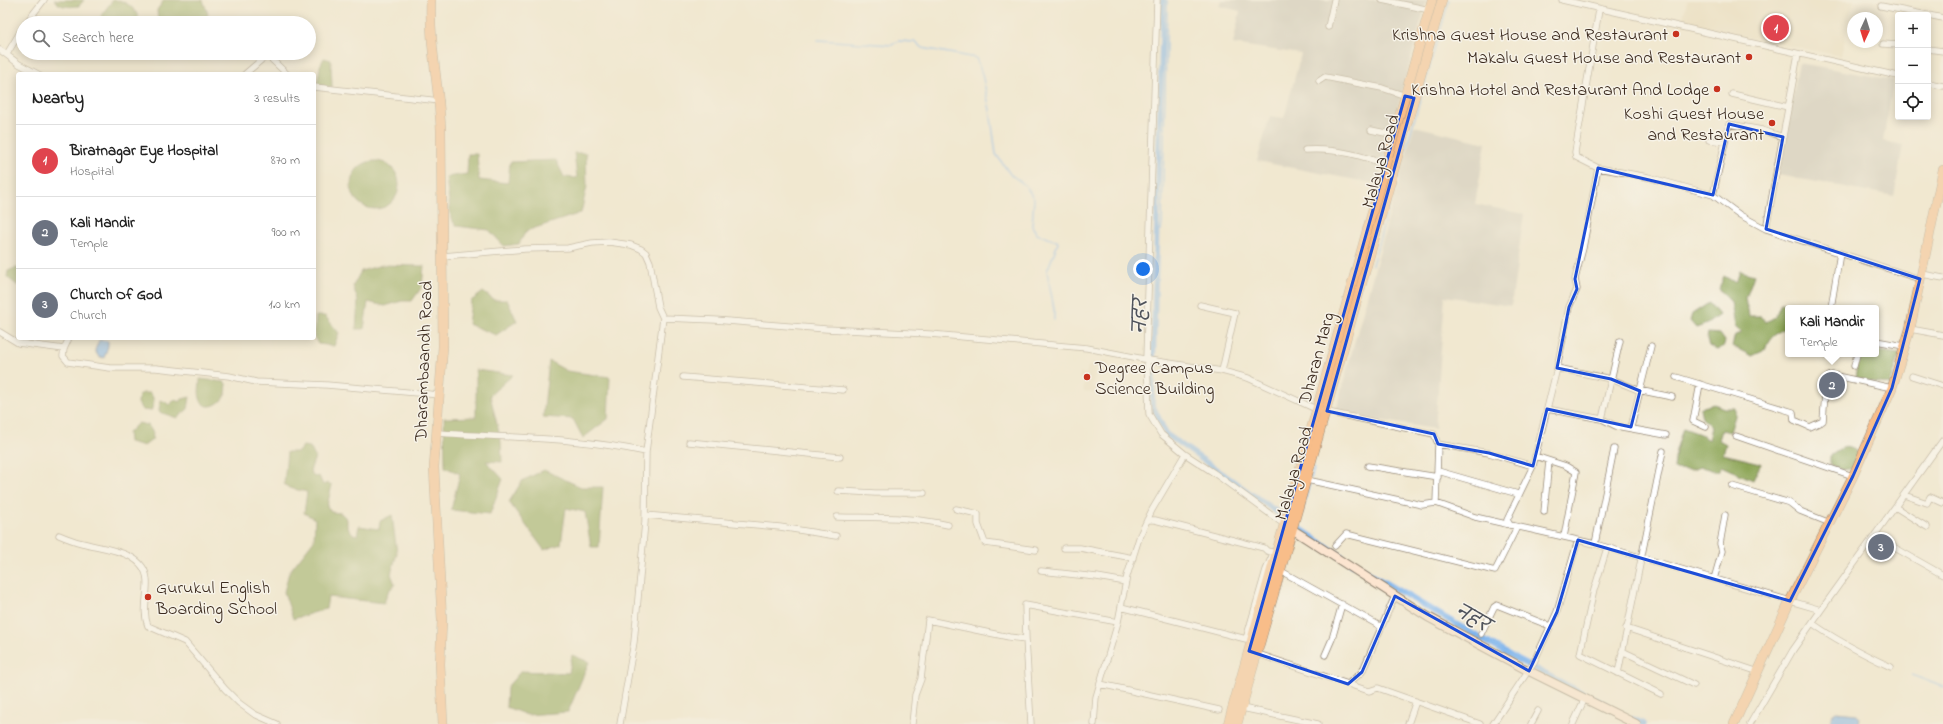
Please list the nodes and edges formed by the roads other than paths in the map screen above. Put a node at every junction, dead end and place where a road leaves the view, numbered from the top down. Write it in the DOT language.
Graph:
graph roads {
  1 [pos="44,0"];
  2 [pos="431,0"];
  3 [pos="1157,0"];
  4 [pos="1334,0"];
  5 [pos="1382,0"];
  6 [pos="1432,0"];
  7 [pos="1442,0"];
  8 [pos="1562,0"];
  9 [pos="1881,6"];
  10 [pos="1430,10"];
  11 [pos="1599,10"];
  12 [pos="1912,12"];
  13 [pos="32,16"];
  14 [pos="1931,16"];
  15 [pos="1943,18"];
  16 [pos="1328,27"];
  17 [pos="16,38"];
  18 [pos="1883,44"];
  19 [pos="1895,45"];
  20 [pos="1931,49"];
  21 [pos="0,50"];
  22 [pos="1943,51"];
  23 [pos="6,54"];
  24 [pos="1798,54"];
  25 [pos="260,60"];
  26 [pos="272,60"];
  27 [pos="34,72"];
  28 [pos="247,72"];
  29 [pos="285,72"];
  30 [pos="1895,75"];
  31 [pos="1319,81"];
  32 [pos="1931,84"];
  33 [pos="1943,86"];
  34 [pos="316,87"];
  35 [pos="1732,94"];
  36 [pos="1410,97"];
  37 [pos="440,101"];
  38 [pos="1788,107"];
  39 [pos="1371,130"];
  40 [pos="1395,135"];
  41 [pos="1783,137"];
  42 [pos="1709,140"];
  43 [pos="1725,142"];
  44 [pos="1306,150"];
  45 [pos="1386,165"];
  46 [pos="1598,168"];
  47 [pos="1943,170"];
  48 [pos="1942,181"];
  49 [pos="1713,195"];
  50 [pos="1766,229"];
  51 [pos="1840,253"];
  52 [pos="443,256"];
  53 [pos="1921,277"];
  54 [pos="1943,278"];
  55 [pos="1200,305"];
  56 [pos="1831,305"];
  57 [pos="663,318"];
  58 [pos="1910,329"];
  59 [pos="0,332"];
  60 [pos="1943,336"];
  61 [pos="68,340"];
  62 [pos="1620,341"];
  63 [pos="1879,342"];
  64 [pos="1651,346"];
  65 [pos="1904,346"];
  66 [pos="64,350"];
  67 [pos="1856,357"];
  68 [pos="1147,360"];
  69 [pos="1854,366"];
  70 [pos="1557,368"];
  71 [pos="1222,371"];
  72 [pos="1912,376"];
  73 [pos="683,377"];
  74 [pos="1676,377"];
  75 [pos="1611,379"];
  76 [pos="1700,384"];
  77 [pos="1943,386"];
  78 [pos="1892,388"];
  79 [pos="843,390"];
  80 [pos="1640,390"];
  81 [pos="440,395"];
  82 [pos="1672,398"];
  83 [pos="1547,409"];
  84 [pos="1323,410"];
  85 [pos="1602,420"];
  86 [pos="1631,427"];
  87 [pos="1706,427"];
  88 [pos="437,433"];
  89 [pos="1666,435"];
  90 [pos="1736,436"];
  91 [pos="689,442"];
  92 [pos="1943,442"];
  93 [pos="1438,444"];
  94 [pos="1614,449"];
  95 [pos="1663,451"];
  96 [pos="646,452"];
  97 [pos="1185,454"];
  98 [pos="840,456"];
  99 [pos="1535,456"];
  100 [pos="1549,461"];
  101 [pos="1368,466"];
  102 [pos="1533,466"];
  103 [pos="1438,474"];
  104 [pos="1853,476"];
  105 [pos="1307,480"];
  106 [pos="1732,486"];
  107 [pos="838,491"];
  108 [pos="924,493"];
  109 [pos="1518,494"];
  110 [pos="1904,495"];
  111 [pos="1436,503"];
  112 [pos="1943,504"];
  113 [pos="1895,507"];
  114 [pos="956,509"];
  115 [pos="1544,512"];
  116 [pos="646,514"];
  117 [pos="1725,515"];
  118 [pos="837,517"];
  119 [pos="1147,520"];
  120 [pos="1830,523"];
  121 [pos="948,525"];
  122 [pos="1510,525"];
  123 [pos="1518,527"];
  124 [pos="1927,527"];
  125 [pos="1289,528"];
  126 [pos="59,535"];
  127 [pos="836,536"];
  128 [pos="1874,536"];
  129 [pos="1564,537"];
  130 [pos="1578,540"];
  131 [pos="1595,544"];
  132 [pos="1335,546"];
  133 [pos="1064,548"];
  134 [pos="1607,548"];
  135 [pos="1036,550"];
  136 [pos="1642,557"];
  137 [pos="1133,558"];
  138 [pos="1041,571"];
  139 [pos="1281,571"];
  140 [pos="1943,575"];
  141 [pos="1714,579"];
  142 [pos="1126,582"];
  143 [pos="1395,596"];
  144 [pos="1790,602"];
  145 [pos="1342,604"];
  146 [pos="1121,607"];
  147 [pos="1821,610"];
  148 [pos="1118,622"];
  149 [pos="1812,623"];
  150 [pos="1380,626"];
  151 [pos="1550,626"];
  152 [pos="1626,628"];
  153 [pos="1481,634"];
  154 [pos="1026,639"];
  155 [pos="1622,651"];
  156 [pos="1253,653"];
  157 [pos="1325,655"];
  158 [pos="1891,667"];
  159 [pos="1529,671"];
  160 [pos="1759,672"];
  161 [pos="1618,673"];
  162 [pos="1100,684"];
  163 [pos="1348,684"];
  164 [pos="1694,685"];
  165 [pos="1661,694"];
  166 [pos="1584,700"];
  167 [pos="1416,701"];
  168 [pos="1242,708"];
  169 [pos="1219,710"];
  170 [pos="1538,711"];
  171 [pos="1632,723"];
  172 [pos="277,724"];
  173 [pos="443,724"];
  174 [pos="620,724"];
  175 [pos="912,724"];
  176 [pos="1030,724"];
  177 [pos="1094,724"];
  178 [pos="1228,724"];
  179 [pos="1238,724"];
  180 [pos="1318,724"];
  181 [pos="1408,724"];
  182 [pos="1480,724"];
  183 [pos="1492,724"];
  184 [pos="1531,724"];
  185 [pos="1573,724"];
  186 [pos="1734,724"];
  187 [pos="1750,724"];
  1 -- 13 [label="street"];
  2 -- 37 [label="main road, Dharambaandh Road"];
  3 -- 68 [label="street"];
  4 -- 16 [label="street"];
  5 -- 10 [label="street"];
  6 -- 10 [label="main road, Dharan Marg"];
  7 -- 36 [label="main road, Malaya Road"];
  8 -- 11 [label="street"];
  9 -- 12 [label="street"];
  10 -- 36 [label="main road, Dharan Marg"];
  11 -- 24 [label="street"];
  11 -- 46 [label="street"];
  14 -- 15 [label="street"];
  17 -- 23 [label="street"];
  18 -- 19 [label="street"];
  20 -- 22 [label="street"];
  21 -- 23 [label="street"];
  23 -- 27 [label="street"];
  24 -- 30 [label="street"];
  24 -- 38 [label="street"];
  25 -- 28 [label="street"];
  26 -- 29 [label="street"];
  31 -- 36 [label="street"];
  32 -- 33 [label="street"];
  34 -- 37 [label="street"];
  35 -- 38 [label="street"];
  36 -- 40 [label="main road, Dharan Marg"];
  36 -- 84 [label="main road, Malaya Road"];
  37 -- 52 [label="main road, Dharambaandh Road"];
  38 -- 41 [label="street"];
  39 -- 40 [label="street"];
  40 -- 45 [label="main road, Dharan Marg"];
  41 -- 43 [label="street"];
  41 -- 50 [label="street"];
  42 -- 43 [label="street"];
  43 -- 49 [label="street"];
  44 -- 45 [label="street"];
  45 -- 84 [label="main road, Dharan Marg"];
  46 -- 49 [label="street"];
  46 -- 70 [label="street"];
  47 -- 48 [label="main road"];
  48 -- 53 [label="main road"];
  49 -- 50 [label="street"];
  50 -- 51 [label="street"];
  51 -- 53 [label="street"];
  51 -- 56 [label="street"];
  52 -- 57 [label="street"];
  52 -- 81 [label="main road, Dharambaandh Road"];
  53 -- 54 [label="street"];
  53 -- 58 [label="main road"];
  55 -- 71 [label="street"];
  57 -- 68 [label="street"];
  57 -- 96 [label="street"];
  58 -- 60 [label="street"];
  58 -- 65 [label="main road"];
  59 -- 66 [label="street"];
  61 -- 66 [label="street"];
  62 -- 75 [label="street"];
  63 -- 65 [label="street"];
  64 -- 80 [label="street"];
  65 -- 78 [label="main road"];
  66 -- 81 [label="street"];
  67 -- 69 [label="street"];
  68 -- 71 [label="street"];
  68 -- 97 [label="street"];
  70 -- 75 [label="street"];
  70 -- 83 [label="street"];
  71 -- 84 [label="street"];
  72 -- 77 [label="street"];
  73 -- 79 [label="street"];
  74 -- 76 [label="street"];
  75 -- 80 [label="street"];
  75 -- 85 [label="street"];
  76 -- 78 [label="street"];
  76 -- 87 [label="street"];
  78 -- 104 [label="main road"];
  80 -- 82 [label="street"];
  80 -- 86 [label="street"];
  81 -- 88 [label="main road, Dharambaandh Road"];
  83 -- 85 [label="street"];
  83 -- 99 [label="street"];
  84 -- 93 [label="street"];
  84 -- 105 [label="main road, Malaya Road"];
  84 -- 125 [label="main road, Dharan Marg"];
  85 -- 86 [label="street"];
  86 -- 89 [label="street"];
  88 -- 96 [label="street"];
  88 -- 173 [label="main road, Dharambaandh Road"];
  90 -- 104 [label="street"];
  91 -- 98 [label="street"];
  92 -- 110 [label="street"];
  93 -- 102 [label="street"];
  93 -- 103 [label="street"];
  94 -- 131 [label="street"];
  95 -- 136 [label="street"];
  96 -- 116 [label="street"];
  97 -- 119 [label="street"];
  97 -- 125 [label="street"];
  99 -- 100 [label="street"];
  99 -- 102 [label="street"];
  100 -- 115 [label="street"];
  100 -- 129 [label="street"];
  101 -- 103 [label="street"];
  102 -- 109 [label="street"];
  103 -- 109 [label="street"];
  103 -- 111 [label="street"];
  104 -- 120 [label="main road"];
  105 -- 111 [label="street"];
  105 -- 125 [label="main road, Malaya Road"];
  106 -- 120 [label="street"];
  107 -- 108 [label="street"];
  109 -- 122 [label="street"];
  110 -- 112 [label="street"];
  110 -- 113 [label="street"];
  111 -- 122 [label="street"];
  113 -- 124 [label="street"];
  113 -- 128 [label="street"];
  114 -- 135 [label="street"];
  116 -- 127 [label="street"];
  116 -- 174 [label="street"];
  117 -- 141 [label="street"];
  118 -- 121 [label="street"];
  119 -- 137 [label="street"];
  119 -- 146 [label="street"];
  120 -- 144 [label="main road"];
  122 -- 123 [label="street"];
  123 -- 129 [label="street"];
  123 -- 132 [label="street"];
  125 -- 139 [label="main road, Malaya Road"];
  125 -- 143 [label="street"];
  125 -- 156 [label="main road, Dharan Marg"];
  126 -- 172 [label="street"];
  128 -- 140 [label="street"];
  128 -- 147 [label="street"];
  129 -- 130 [label="street"];
  130 -- 131 [label="street"];
  130 -- 151 [label="street"];
  131 -- 134 [label="street"];
  133 -- 137 [label="street"];
  134 -- 136 [label="street"];
  134 -- 161 [label="street"];
  136 -- 141 [label="street"];
  136 -- 152 [label="street"];
  137 -- 142 [label="street"];
  138 -- 142 [label="street"];
  139 -- 145 [label="street"];
  139 -- 156 [label="main road, Malaya Road"];
  141 -- 144 [label="street"];
  142 -- 146 [label="street"];
  143 -- 150 [label="street"];
  143 -- 159 [label="street"];
  144 -- 147 [label="street"];
  144 -- 160 [label="main road"];
  145 -- 150 [label="street"];
  145 -- 157 [label="street"];
  146 -- 148 [label="street"];
  147 -- 149 [label="street"];
  148 -- 154 [label="street"];
  148 -- 162 [label="street"];
  149 -- 158 [label="street"];
  149 -- 187 [label="street"];
  150 -- 163 [label="street"];
  151 -- 153 [label="street"];
  151 -- 159 [label="street"];
  152 -- 155 [label="street"];
  152 -- 160 [label="street"];
  154 -- 175 [label="street"];
  154 -- 176 [label="street"];
  155 -- 161 [label="street"];
  155 -- 164 [label="street"];
  156 -- 163 [label="street"];
  156 -- 168 [label="main road, Malaya Road"];
  156 -- 178 [label="main road, Dharan Marg"];
  159 -- 166 [label="street"];
  159 -- 183 [label="street"];
  160 -- 186 [label="main road"];
  161 -- 165 [label="street"];
  162 -- 169 [label="street"];
  162 -- 177 [label="street"];
  163 -- 167 [label="street"];
  166 -- 171 [label="street"];
  166 -- 185 [label="street"];
  167 -- 181 [label="street"];
  167 -- 182 [label="street"];
  168 -- 179 [label="main road, Malaya Road"];
  168 -- 180 [label="street"];
  170 -- 184 [label="street"];
}
